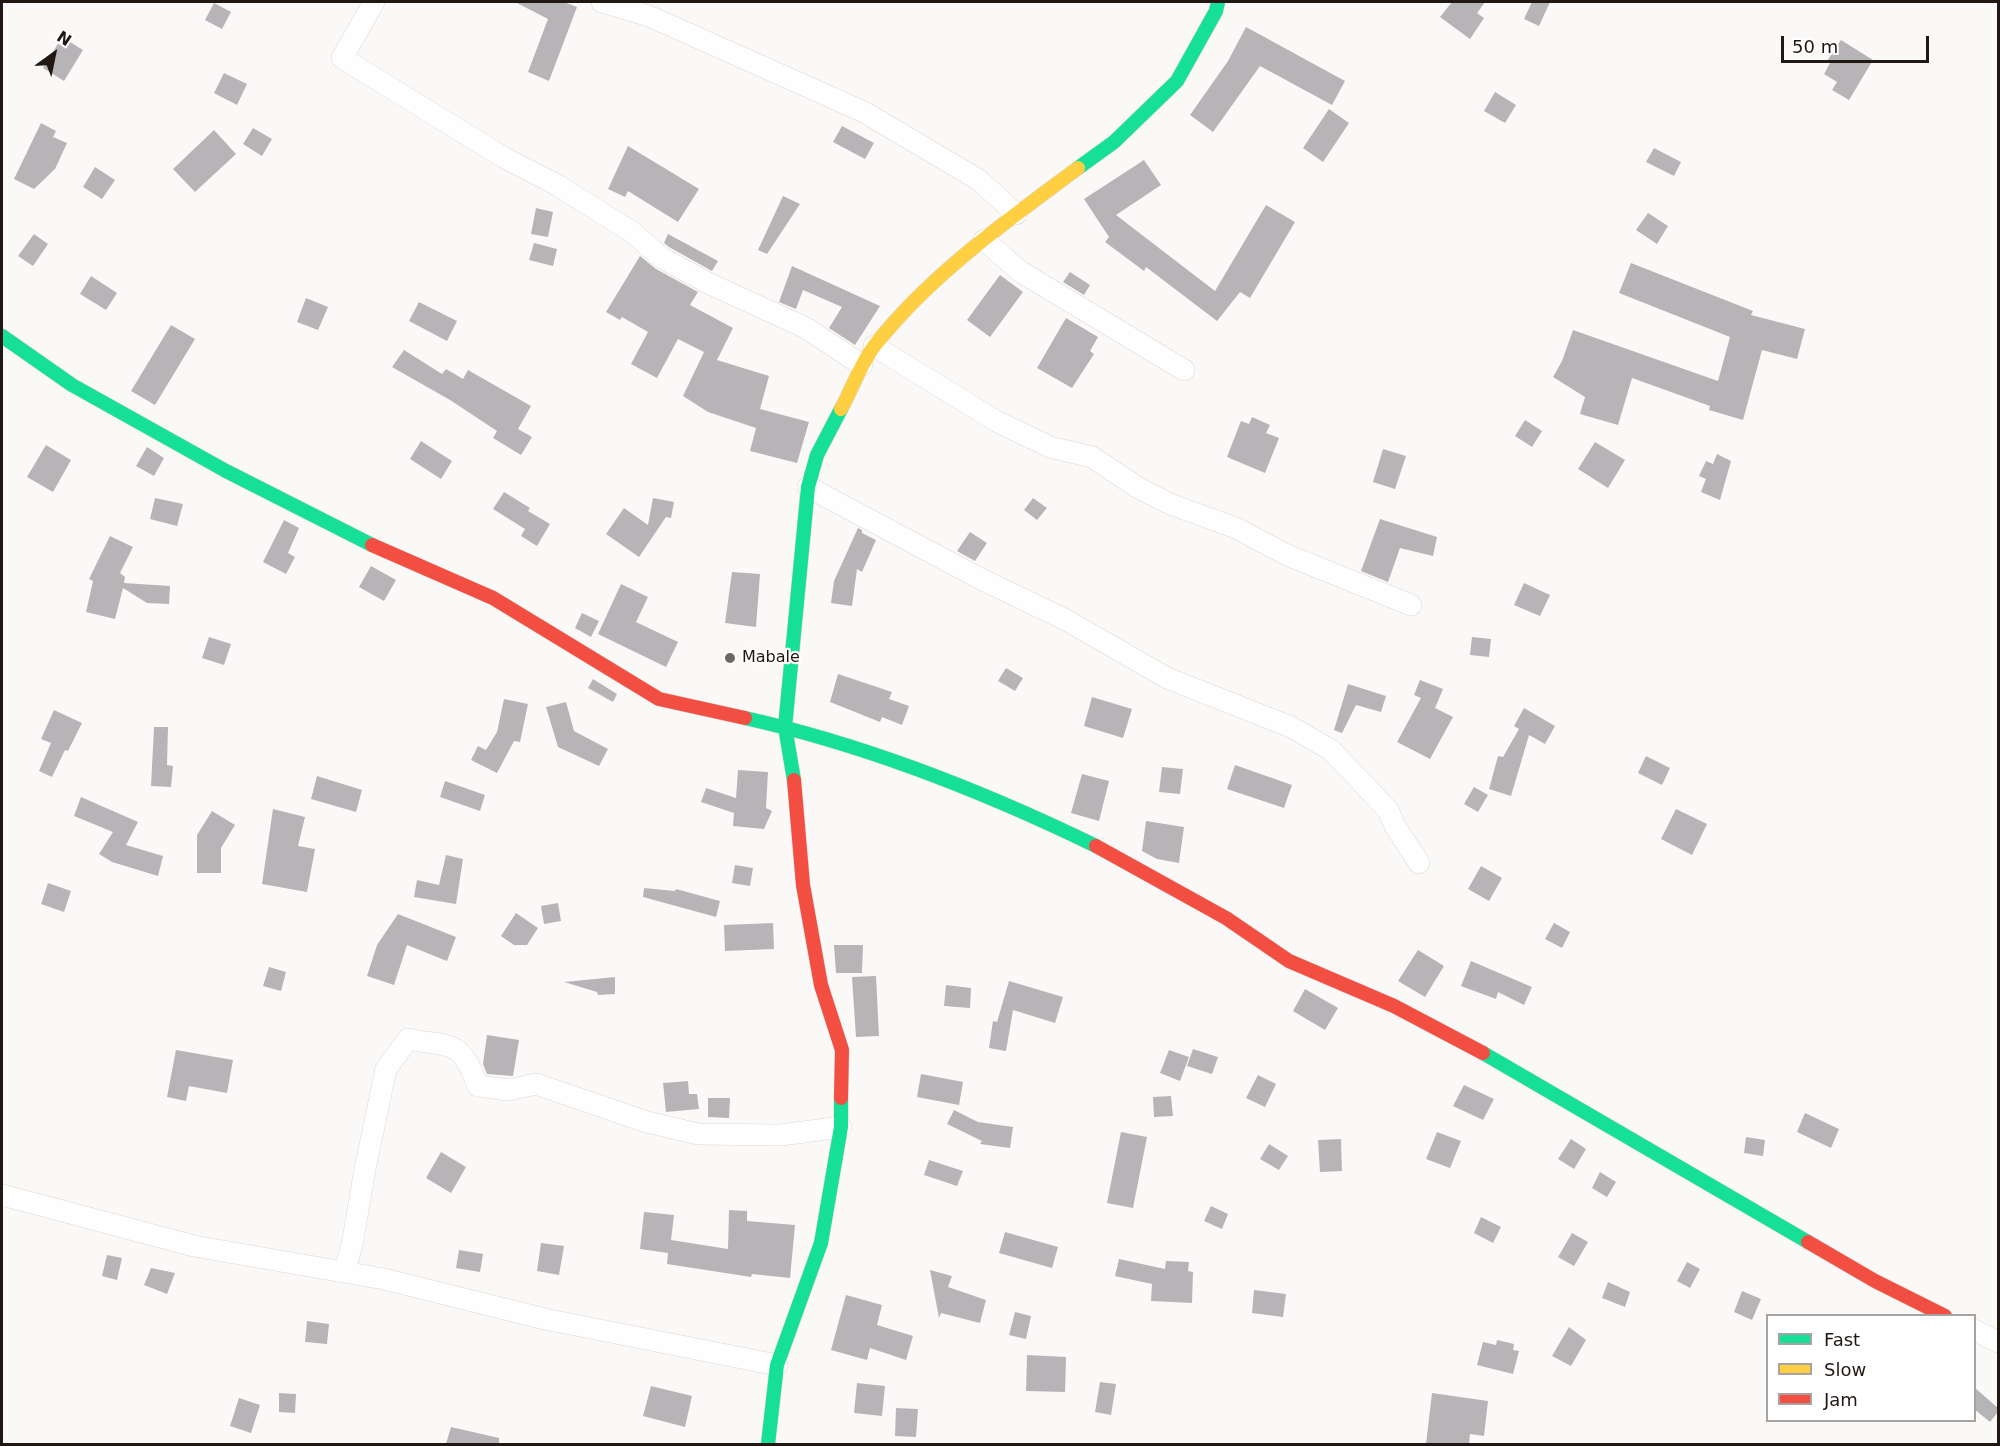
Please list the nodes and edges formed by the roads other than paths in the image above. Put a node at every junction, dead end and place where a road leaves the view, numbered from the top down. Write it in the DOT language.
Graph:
graph roads {
  1 [pos="374,2"];
  2 [pos="602,2"];
  3 [pos="1218,2"];
  4 [pos="1016,214"];
  5 [pos="984,240"];
  6 [pos="2,336"];
  7 [pos="874,346"];
  8 [pos="862,365"];
  9 [pos="1184,369"];
  10 [pos="808,487"];
  11 [pos="1412,605"];
  12 [pos="785,727"];
  13 [pos="1419,863"];
  14 [pos="841,1127"];
  15 [pos="2,1195"];
  16 [pos="344,1272"];
  17 [pos="1941,1314"];
  18 [pos="1976,1331"];
  19 [pos="1998,1342"];
  20 [pos="777,1365"];
  21 [pos="768,1444"];
  1 -- 8 [label="street"];
  2 -- 4 [label="street"];
  3 -- 4 [label="street"];
  4 -- 5 [label="street"];
  5 -- 7 [label="street"];
  5 -- 9 [label="street"];
  6 -- 12 [label="street"];
  7 -- 8 [label="street"];
  7 -- 11 [label="street"];
  8 -- 10 [label="street"];
  10 -- 12 [label="street"];
  10 -- 13 [label="street"];
  12 -- 14 [label="street"];
  12 -- 17 [label="street"];
  14 -- 16 [label="street"];
  14 -- 20 [label="street"];
  15 -- 16 [label="street"];
  16 -- 20 [label="street"];
  18 -- 19 [label="street"];
  20 -- 21 [label="street"];
}
